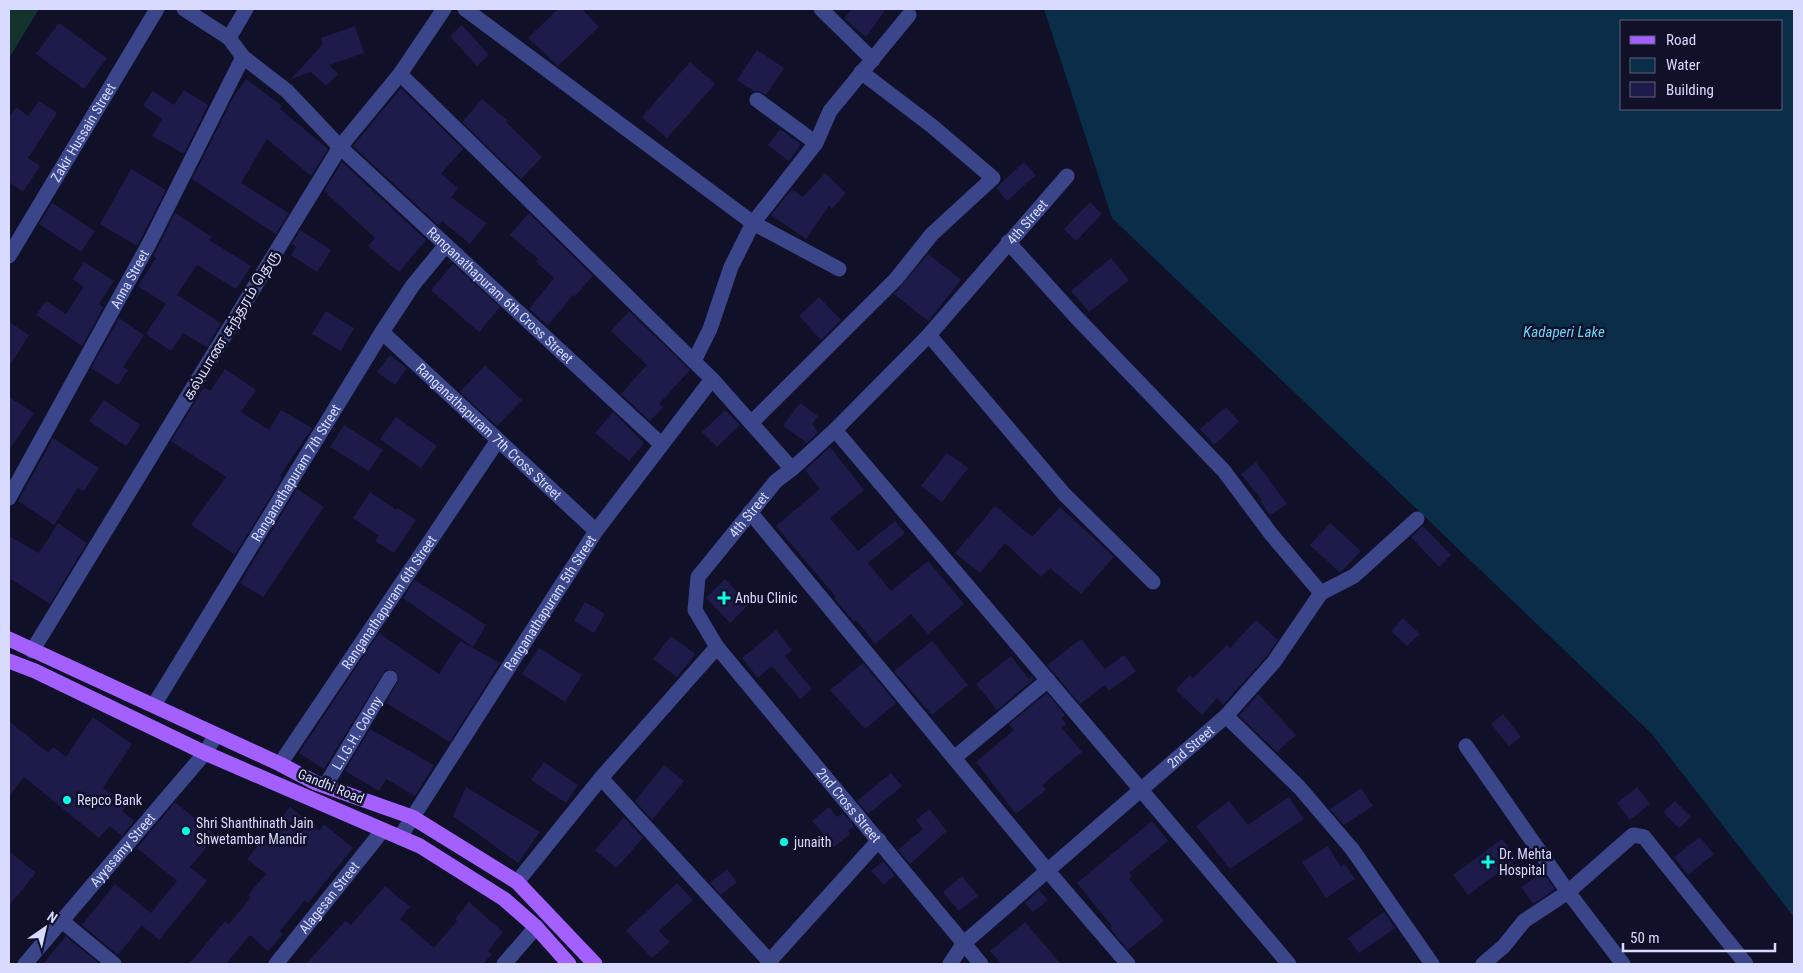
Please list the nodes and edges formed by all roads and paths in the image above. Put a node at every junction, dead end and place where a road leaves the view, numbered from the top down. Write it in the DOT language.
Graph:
graph roads {
  1 [pos="157,9"];
  2 [pos="184,9"];
  3 [pos="246,9"];
  4 [pos="444,9"];
  5 [pos="465,9"];
  6 [pos="821,9"];
  7 [pos="910,15"];
  8 [pos="229,38"];
  9 [pos="243,57"];
  10 [pos="873,60"];
  11 [pos="861,72"];
  12 [pos="400,74"];
  13 [pos="757,100"];
  14 [pos="816,143"];
  15 [pos="340,147"];
  16 [pos="1067,176"];
  17 [pos="753,223"];
  18 [pos="1008,242"];
  19 [pos="446,245"];
  20 [pos="9,256"];
  21 [pos="839,269"];
  22 [pos="382,332"];
  23 [pos="929,334"];
  24 [pos="694,361"];
  25 [pos="712,379"];
  26 [pos="751,423"];
  27 [pos="835,430"];
  28 [pos="498,440"];
  29 [pos="661,444"];
  30 [pos="792,470"];
  31 [pos="9,498"];
  32 [pos="750,512"];
  33 [pos="1417,519"];
  34 [pos="596,531"];
  35 [pos="1153,582"];
  36 [pos="1321,594"];
  37 [pos="9,639"];
  38 [pos="717,647"];
  39 [pos="32,651"];
  40 [pos="9,661"];
  41 [pos="390,678"];
  42 [pos="1048,680"];
  43 [pos="154,705"];
  44 [pos="1226,716"];
  45 [pos="216,735"];
  46 [pos="1466,746"];
  47 [pos="205,753"];
  48 [pos="954,758"];
  49 [pos="280,764"];
  50 [pos="601,778"];
  51 [pos="325,786"];
  52 [pos="1140,790"];
  53 [pos="412,817"];
  54 [pos="383,830"];
  55 [pos="400,837"];
  56 [pos="878,840"];
  57 [pos="1046,869"];
  58 [pos="517,882"];
  59 [pos="1568,892"];
  60 [pos="62,921"];
  61 [pos="536,927"];
  62 [pos="964,943"];
  63 [pos="769,963"];
  64 [pos="25,964"];
  65 [pos="114,964"];
  66 [pos="276,964"];
  67 [pos="504,964"];
  68 [pos="569,964"];
  69 [pos="595,964"];
  70 [pos="950,964"];
  71 [pos="981,964"];
  72 [pos="1128,964"];
  73 [pos="1289,964"];
  74 [pos="1432,964"];
  75 [pos="1483,964"];
  76 [pos="1623,964"];
  77 [pos="1746,964"];
  1 -- 20 [label="street, Zakir Hussain Street"];
  2 -- 8 [label="street"];
  3 -- 8 [label="street"];
  4 -- 12 [label="street, கல்யாண சுந்தரம் தெரு"];
  5 -- 17 [label="street"];
  6 -- 10 [label="street"];
  7 -- 10 [label="street"];
  8 -- 9 [label="street, Ranganathapuram 6th Cross Street"];
  9 -- 15 [label="street, Ranganathapuram 6th Cross Street"];
  9 -- 31 [label="street, Anna Street"];
  10 -- 11 [label="street"];
  11 -- 14 [label="street"];
  11 -- 26 [label="street"];
  12 -- 15 [label="street, கல்யாண சுந்தரம் தெரு"];
  12 -- 24 [label="street"];
  13 -- 14 [label="street"];
  14 -- 17 [label="street"];
  15 -- 19 [label="street, Ranganathapuram 6th Cross Street"];
  15 -- 39 [label="street, கல்யாண சுந்தரம் தெரு"];
  16 -- 18 [label="street, 4th Street"];
  17 -- 21 [label="street"];
  17 -- 24 [label="street"];
  18 -- 23 [label="street, 4th Street"];
  18 -- 36 [label="street"];
  19 -- 22 [label="street, Ranganathapuram 7th Street"];
  19 -- 29 [label="street, Ranganathapuram 6th Cross Street"];
  22 -- 28 [label="street, Ranganathapuram 7th Cross Street"];
  22 -- 43 [label="street, Ranganathapuram 7th Street"];
  23 -- 27 [label="street, 4th Street"];
  23 -- 35 [label="street"];
  24 -- 25 [label="street"];
  25 -- 26 [label="street"];
  25 -- 29 [label="street, Ranganathapuram 5th Street"];
  26 -- 30 [label="street"];
  27 -- 30 [label="street, 4th Street"];
  27 -- 42 [label="street"];
  28 -- 34 [label="street, Ranganathapuram 7th Cross Street"];
  28 -- 49 [label="street, Ranganathapuram 6th Street"];
  29 -- 34 [label="street, Ranganathapuram 5th Street"];
  30 -- 32 [label="street, 4th Street"];
  32 -- 38 [label="street, 4th Street"];
  32 -- 48 [label="street"];
  33 -- 36 [label="street, 2nd Street"];
  34 -- 53 [label="street, Ranganathapuram 5th Street"];
  36 -- 44 [label="street, 2nd Street"];
  37 -- 39 [label="main road, Gandhi Road"];
  38 -- 50 [label="street"];
  38 -- 56 [label="street, 2nd Cross Street"];
  39 -- 43 [label="main road, Gandhi Road"];
  40 -- 47 [label="main road, Gandhi Road"];
  41 -- 51 [label="street, L.I.G.H. Colony"];
  42 -- 48 [label="street"];
  42 -- 52 [label="street"];
  43 -- 45 [label="main road, Gandhi Road"];
  44 -- 52 [label="street, 2nd Street"];
  44 -- 74 [label="street"];
  45 -- 47 [label="street, Ayyasamy Street"];
  45 -- 49 [label="main road, Gandhi Road"];
  46 -- 59 [label="street"];
  47 -- 54 [label="main road, Gandhi Road"];
  47 -- 60 [label="street, Ayyasamy Street"];
  48 -- 57 [label="street"];
  49 -- 51 [label="main road, Gandhi Road"];
  50 -- 58 [label="street"];
  50 -- 63 [label="street"];
  51 -- 53 [label="main road, Gandhi Road"];
  52 -- 57 [label="street, 2nd Street"];
  52 -- 73 [label="street"];
  53 -- 55 [label="street, Ranganathapuram 5th Street"];
  53 -- 58 [label="main road, Gandhi Road"];
  54 -- 55 [label="main road, Gandhi Road"];
  54 -- 66 [label="street, Alagesan Street"];
  55 -- 61 [label="main road, Gandhi Road"];
  56 -- 62 [label="street, 2nd Cross Street"];
  56 -- 63 [label="street"];
  57 -- 62 [label="street, 2nd Street"];
  57 -- 72 [label="street"];
  58 -- 69 [label="main road, Gandhi Road"];
  59 -- 75 [label="street"];
  59 -- 76 [label="street"];
  59 -- 77 [label="street"];
  60 -- 64 [label="street, Ayyasamy Street"];
  60 -- 65 [label="street"];
  61 -- 67 [label="street"];
  61 -- 68 [label="main road, Gandhi Road"];
  62 -- 70 [label="street, 2nd Street"];
  62 -- 71 [label="street, 2nd Cross Street"];
}
